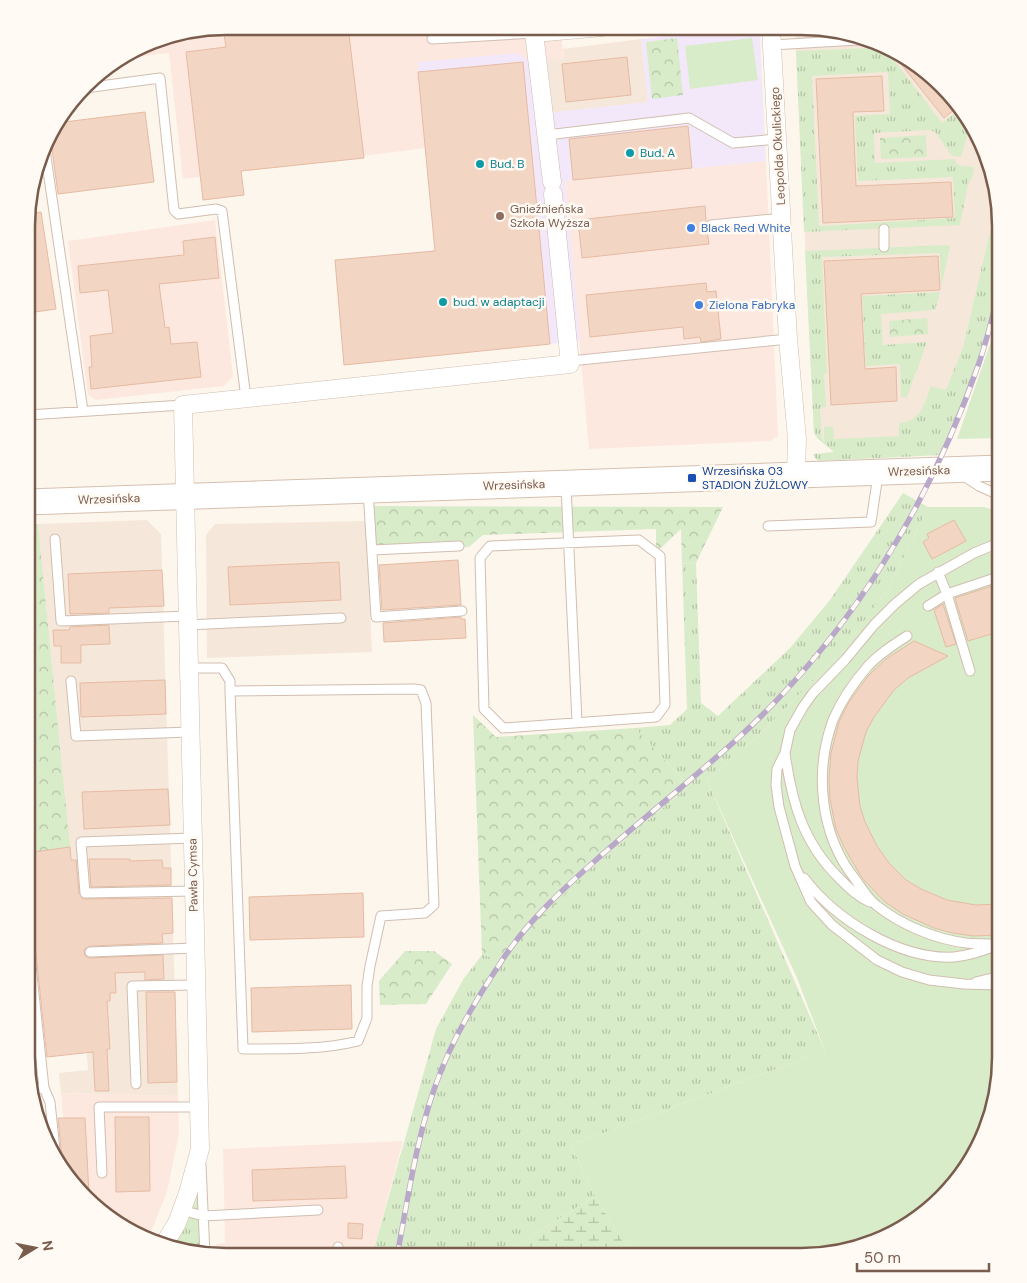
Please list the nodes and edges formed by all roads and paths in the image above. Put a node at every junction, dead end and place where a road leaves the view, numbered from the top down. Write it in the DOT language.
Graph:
graph roads {
  1 [pos="500,35"];
  2 [pos="534,35"];
  3 [pos="772,37"];
  4 [pos="432,39"];
  5 [pos="839,39"];
  6 [pos="95,87"];
  7 [pos="547,135"];
  8 [pos="777,139"];
  9 [pos="47,161"];
  10 [pos="782,218"];
  11 [pos="711,225"];
  12 [pos="884,229"];
  13 [pos="884,248"];
  14 [pos="788,339"];
  15 [pos="570,361"];
  16 [pos="246,398"];
  17 [pos="184,405"];
  18 [pos="83,411"];
  19 [pos="35,414"];
  20 [pos="992,468"];
  21 [pos="953,469"];
  22 [pos="878,472"];
  23 [pos="796,474"];
  24 [pos="566,483"];
  25 [pos="368,490"];
  26 [pos="992,492"];
  27 [pos="184,496"];
  28 [pos="35,502"];
  29 [pos="768,526"];
  30 [pos="54,539"];
  31 [pos="568,543"];
  32 [pos="459,546"];
  33 [pos="992,546"];
  34 [pos="372,550"];
  35 [pos="938,572"];
  36 [pos="992,579"];
  37 [pos="947,594"];
  38 [pos="928,606"];
  39 [pos="462,611"];
  40 [pos="341,618"];
  41 [pos="187,620"];
  42 [pos="906,636"];
  43 [pos="188,668"];
  44 [pos="970,671"];
  45 [pos="71,681"];
  46 [pos="230,692"];
  47 [pos="577,722"];
  48 [pos="190,732"];
  49 [pos="785,753"];
  50 [pos="192,838"];
  51 [pos="795,866"];
  52 [pos="194,891"];
  53 [pos="875,904"];
  54 [pos="992,944"];
  55 [pos="992,947"];
  56 [pos="195,948"];
  57 [pos="90,952"];
  58 [pos="992,978"];
  59 [pos="964,984"];
  60 [pos="196,985"];
  61 [pos="992,985"];
  62 [pos="35,1008"];
  63 [pos="136,1084"];
  64 [pos="44,1088"];
  65 [pos="38,1089"];
  66 [pos="199,1107"];
  67 [pos="54,1138"];
  68 [pos="200,1149"];
  69 [pos="102,1173"];
  70 [pos="182,1210"];
  71 [pos="318,1210"];
  72 [pos="203,1216"];
  73 [pos="168,1239"];
  74 [pos="205,1247"];
  1 -- 4 [label="lane"];
  2 -- 7 [label="street"];
  3 -- 5 [label="lane"];
  3 -- 8 [label="street, Leopolda Okulickiego"];
  6 -- 16 [label="lane"];
  7 -- 8 [label="lane"];
  7 -- 15 [label="street"];
  8 -- 10 [label="street, Leopolda Okulickiego"];
  9 -- 18 [label="lane"];
  10 -- 11 [label="lane"];
  10 -- 14 [label="street, Leopolda Okulickiego"];
  12 -- 13 [label="lane"];
  14 -- 15 [label="lane"];
  14 -- 23 [label="street, Leopolda Okulickiego"];
  15 -- 16 [label="street"];
  16 -- 17 [label="street"];
  17 -- 18 [label="lane"];
  17 -- 27 [label="street, Pawła Cymsa"];
  18 -- 19 [label="lane"];
  20 -- 21 [label="street, Wrzesińska"];
  21 -- 22 [label="street, Wrzesińska"];
  21 -- 26 [label="lane"];
  22 -- 23 [label="street, Wrzesińska"];
  22 -- 29 [label="lane"];
  23 -- 24 [label="street, Wrzesińska"];
  24 -- 25 [label="street, Wrzesińska"];
  24 -- 31 [label="lane"];
  25 -- 27 [label="street, Wrzesińska"];
  25 -- 34 [label="lane"];
  27 -- 28 [label="street, Wrzesińska"];
  27 -- 41 [label="street, Pawła Cymsa"];
  30 -- 41 [label="lane"];
  31 -- 47 [label="lane"];
  31 -- 47 [label="lane"];
  31 -- 47 [label="lane"];
  32 -- 34 [label="lane"];
  33 -- 35 [label="lane"];
  34 -- 39 [label="lane"];
  35 -- 37 [label="lane"];
  35 -- 49 [label="lane"];
  36 -- 37 [label="lane"];
  37 -- 38 [label="lane"];
  37 -- 44 [label="lane"];
  40 -- 41 [label="lane"];
  41 -- 43 [label="street, Pawła Cymsa"];
  42 -- 53 [label="lane"];
  43 -- 46 [label="lane"];
  43 -- 48 [label="street, Pawła Cymsa"];
  45 -- 48 [label="lane"];
  46 -- 46 [label="lane"];
  48 -- 50 [label="street, Pawła Cymsa"];
  49 -- 51 [label="lane"];
  49 -- 53 [label="lane"];
  50 -- 52 [label="street, Pawła Cymsa"];
  50 -- 52 [label="lane"];
  51 -- 55 [label="lane"];
  51 -- 59 [label="lane"];
  52 -- 56 [label="street, Pawła Cymsa"];
  53 -- 54 [label="lane"];
  56 -- 57 [label="lane"];
  56 -- 60 [label="street, Pawła Cymsa"];
  58 -- 59 [label="lane"];
  59 -- 61 [label="lane"];
  60 -- 63 [label="lane"];
  60 -- 66 [label="street, Pawła Cymsa"];
  62 -- 64 [label="lane"];
  64 -- 65 [label="lane"];
  64 -- 67 [label="lane"];
  66 -- 68 [label="street, Pawła Cymsa"];
  66 -- 69 [label="lane"];
  68 -- 70 [label="street"];
  68 -- 72 [label="lane, Pawła Cymsa"];
  70 -- 72 [label="lane"];
  70 -- 73 [label="street"];
  71 -- 72 [label="lane"];
  72 -- 74 [label="lane, Pawła Cymsa"];
}
